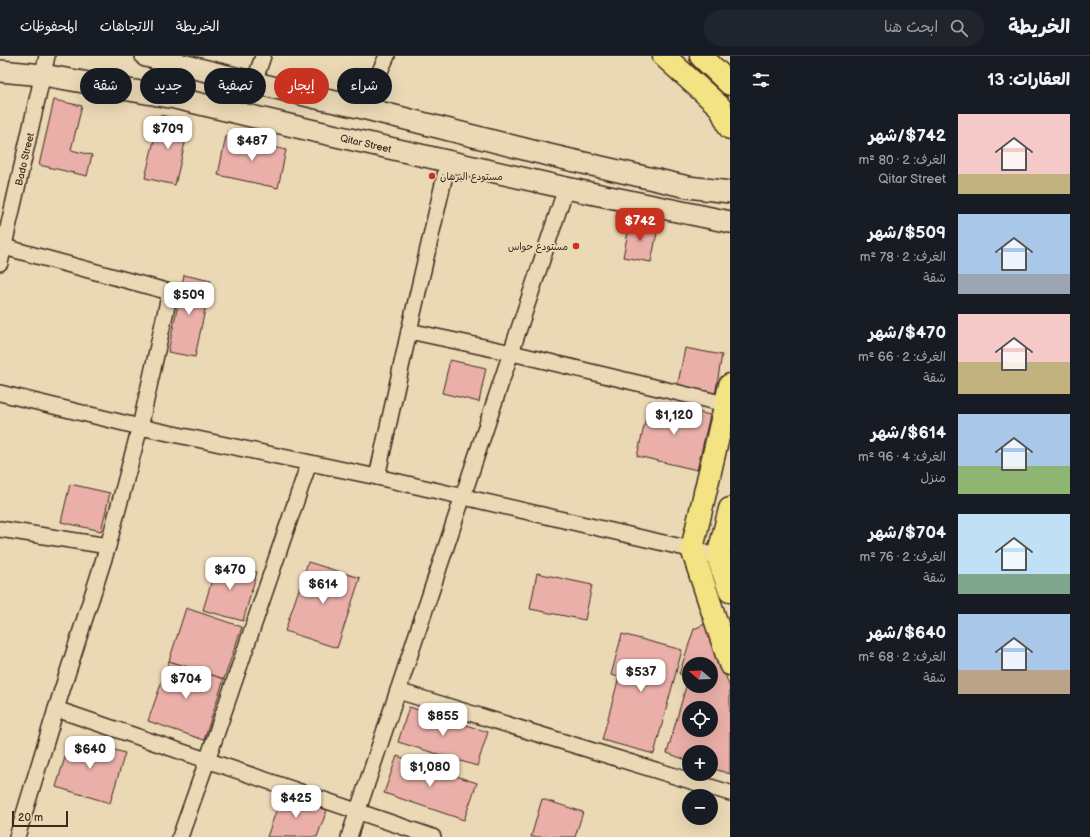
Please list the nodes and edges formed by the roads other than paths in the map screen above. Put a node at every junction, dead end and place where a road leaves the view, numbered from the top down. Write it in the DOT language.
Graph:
graph roads {
  1 [pos="146,56"];
  2 [pos="263,56"];
  3 [pos="387,56"];
  4 [pos="664,56"];
  5 [pos="701,56"];
  6 [pos="45,66"];
  7 [pos="259,68"];
  8 [pos="204,70"];
  9 [pos="0,72"];
  10 [pos="730,84"];
  11 [pos="329,101"];
  12 [pos="316,104"];
  13 [pos="363,108"];
  14 [pos="730,128"];
  15 [pos="310,130"];
  16 [pos="448,162"];
  17 [pos="566,188"];
  18 [pos="730,192"];
  19 [pos="730,222"];
  20 [pos="4,247"];
  21 [pos="0,263"];
  22 [pos="409,331"];
  23 [pos="512,353"];
  24 [pos="0,393"];
  25 [pos="728,395"];
  26 [pos="140,427"];
  27 [pos="309,463"];
  28 [pos="378,477"];
  29 [pos="464,497"];
  30 [pos="730,509"];
  31 [pos="0,529"];
  32 [pos="108,546"];
  33 [pos="692,549"];
  34 [pos="724,560"];
  35 [pos="730,591"];
  36 [pos="730,664"];
  37 [pos="398,691"];
  38 [pos="56,709"];
  39 [pos="207,761"];
  40 [pos="730,793"];
  41 [pos="358,812"];
  42 [pos="17,837"];
  43 [pos="180,837"];
  44 [pos="349,837"];
  45 [pos="433,837"];
  1 -- 8 [label="main road"];
  2 -- 7 [label="street"];
  3 -- 13 [label="street"];
  4 -- 14 [label="main road"];
  5 -- 10 [label="main road"];
  6 -- 9 [label="main road, Qitar Street"];
  6 -- 15 [label="main road, Qitar Street"];
  6 -- 20 [label="street, Bado Street"];
  11 -- 13 [label="main road"];
  12 -- 15 [label="main road"];
  13 -- 18 [label="main road"];
  15 -- 16 [label="main road, Qitar Street"];
  16 -- 17 [label="main road, Qitar Street"];
  16 -- 22 [label="street"];
  17 -- 19 [label="main road, Qitar Street"];
  17 -- 23 [label="street"];
  20 -- 21 [label="street, Bado Street"];
  20 -- 26 [label="street"];
  22 -- 23 [label="street"];
  22 -- 28 [label="street"];
  23 -- 25 [label="street"];
  23 -- 29 [label="street"];
  24 -- 26 [label="street"];
  25 -- 33 [label="main road"];
  26 -- 27 [label="street"];
  26 -- 32 [label="street"];
  27 -- 28 [label="street"];
  27 -- 39 [label="street"];
  28 -- 29 [label="street"];
  29 -- 33 [label="street"];
  29 -- 37 [label="street"];
  30 -- 34 [label="main road"];
  31 -- 32 [label="street"];
  32 -- 38 [label="street"];
  33 -- 34 [label="street"];
  33 -- 36 [label="main road"];
  34 -- 35 [label="main road"];
  37 -- 40 [label="street"];
  37 -- 41 [label="street"];
  38 -- 39 [label="street"];
  38 -- 42 [label="street"];
  39 -- 41 [label="street"];
  39 -- 43 [label="street"];
  41 -- 44 [label="street"];
  41 -- 45 [label="street"];
}
